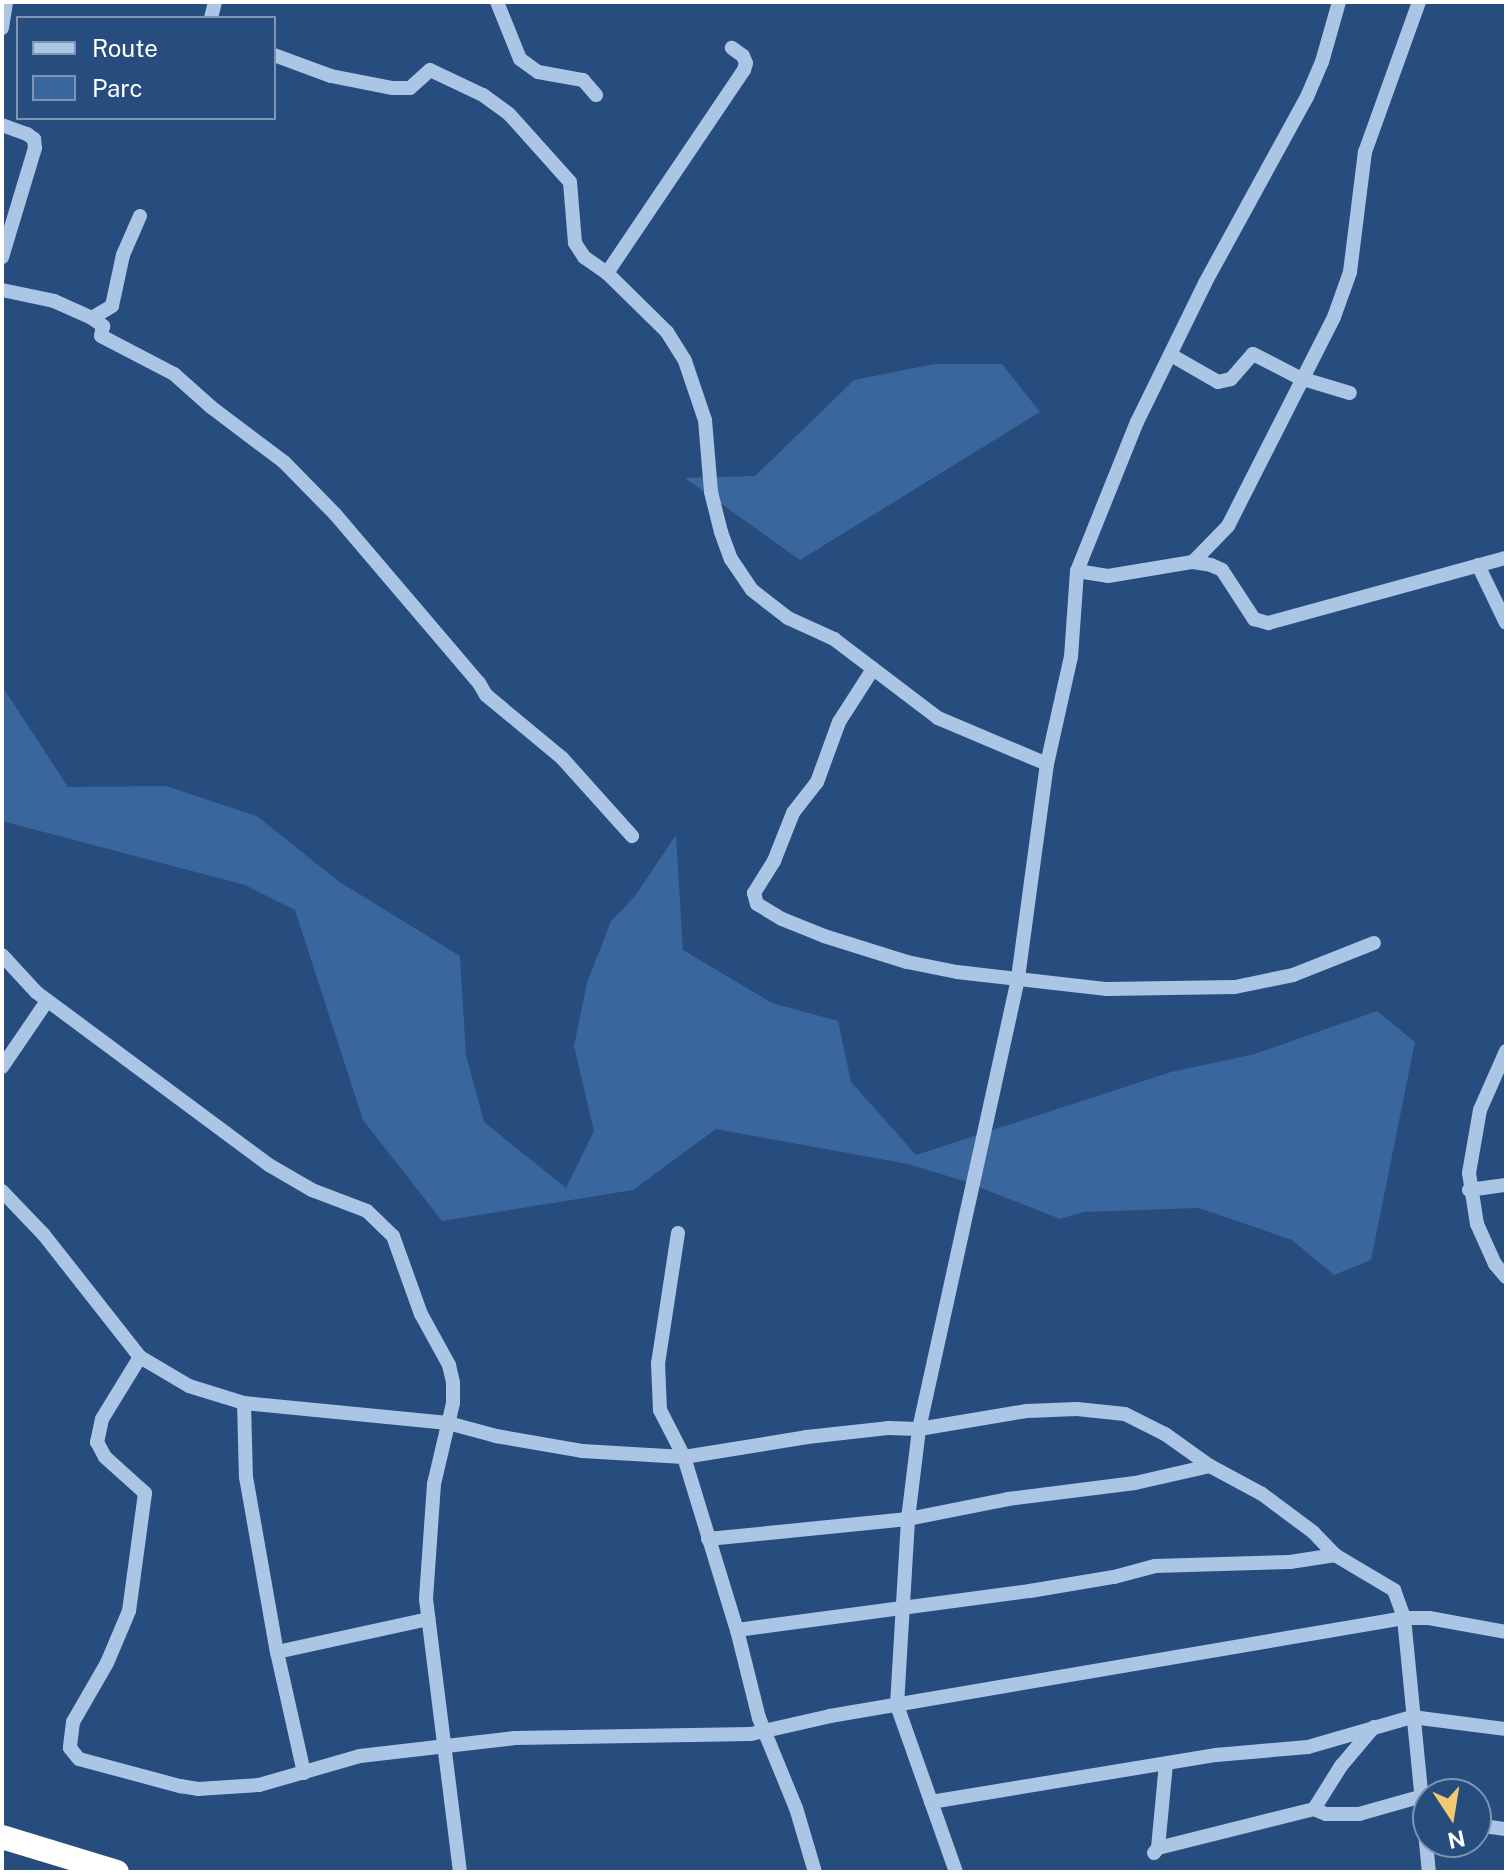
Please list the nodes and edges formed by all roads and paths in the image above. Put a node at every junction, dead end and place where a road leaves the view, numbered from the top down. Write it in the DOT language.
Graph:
graph roads {
  1 [pos="6,2"];
  2 [pos="497,2"];
  3 [pos="1339,2"];
  4 [pos="1419,2"];
  5 [pos="2,28"];
  6 [pos="732,48"];
  7 [pos="276,56"];
  8 [pos="596,95"];
  9 [pos="2,125"];
  10 [pos="140,216"];
  11 [pos="2,257"];
  12 [pos="607,273"];
  13 [pos="2,290"];
  14 [pos="92,318"];
  15 [pos="1171,355"];
  16 [pos="1300,378"];
  17 [pos="1350,393"];
  18 [pos="1506,558"];
  19 [pos="1193,562"];
  20 [pos="1478,565"];
  21 [pos="1077,571"];
  22 [pos="1506,623"];
  23 [pos="873,669"];
  24 [pos="1047,764"];
  25 [pos="632,836"];
  26 [pos="1374,943"];
  27 [pos="2,955"];
  28 [pos="1018,978"];
  29 [pos="47,1001"];
  30 [pos="1506,1051"];
  31 [pos="2,1067"];
  32 [pos="1488,1090"];
  33 [pos="1506,1091"];
  34 [pos="1506,1185"];
  35 [pos="1469,1190"];
  36 [pos="2,1191"];
  37 [pos="678,1233"];
  38 [pos="1506,1277"];
  39 [pos="140,1357"];
  40 [pos="244,1403"];
  41 [pos="448,1423"];
  42 [pos="919,1429"];
  43 [pos="684,1457"];
  44 [pos="1210,1466"];
  45 [pos="908,1519"];
  46 [pos="708,1539"];
  47 [pos="1335,1555"];
  48 [pos="902,1608"];
  49 [pos="1404,1618"];
  50 [pos="428,1619"];
  51 [pos="737,1630"];
  52 [pos="1506,1632"];
  53 [pos="277,1652"];
  54 [pos="897,1705"];
  55 [pos="1412,1717"];
  56 [pos="1374,1727"];
  57 [pos="1506,1729"];
  58 [pos="765,1731"];
  59 [pos="442,1747"];
  60 [pos="1166,1764"];
  61 [pos="304,1773"];
  62 [pos="1417,1778"];
  63 [pos="1412,1799"];
  64 [pos="931,1802"];
  65 [pos="1314,1809"];
  66 [pos="2,1837"];
  67 [pos="117,1872"];
  68 [pos="460,1872"];
  69 [pos="815,1872"];
  70 [pos="956,1872"];
  1 -- 5 [label="street"];
  2 -- 8 [label="street"];
  3 -- 15 [label="street"];
  4 -- 16 [label="street"];
  6 -- 12 [label="street"];
  7 -- 12 [label="street"];
  9 -- 11 [label="street"];
  10 -- 14 [label="street"];
  12 -- 23 [label="street"];
  13 -- 14 [label="street"];
  14 -- 25 [label="street"];
  15 -- 16 [label="street"];
  15 -- 21 [label="street"];
  16 -- 17 [label="street"];
  16 -- 19 [label="street"];
  18 -- 20 [label="street"];
  19 -- 20 [label="street"];
  19 -- 21 [label="street"];
  20 -- 22 [label="street"];
  21 -- 24 [label="street"];
  23 -- 24 [label="street"];
  23 -- 28 [label="street"];
  24 -- 28 [label="street"];
  26 -- 28 [label="street"];
  27 -- 29 [label="street"];
  28 -- 42 [label="street"];
  29 -- 31 [label="street"];
  29 -- 41 [label="street"];
  30 -- 32 [label="street"];
  32 -- 33 [label="street"];
  32 -- 35 [label="street"];
  34 -- 35 [label="street"];
  35 -- 38 [label="street"];
  36 -- 39 [label="street"];
  37 -- 43 [label="street"];
  39 -- 40 [label="street"];
  39 -- 61 [label="street"];
  40 -- 41 [label="street"];
  40 -- 53 [label="street"];
  41 -- 43 [label="street"];
  41 -- 50 [label="street"];
  42 -- 43 [label="street"];
  42 -- 44 [label="street"];
  42 -- 45 [label="street"];
  43 -- 46 [label="street"];
  44 -- 45 [label="street"];
  44 -- 47 [label="street"];
  45 -- 46 [label="street"];
  45 -- 48 [label="street"];
  46 -- 51 [label="street"];
  47 -- 48 [label="street"];
  47 -- 49 [label="street"];
  48 -- 51 [label="street"];
  48 -- 54 [label="street"];
  49 -- 52 [label="street"];
  49 -- 54 [label="street"];
  49 -- 55 [label="street"];
  50 -- 53 [label="street"];
  50 -- 59 [label="street"];
  51 -- 58 [label="street"];
  53 -- 61 [label="street"];
  54 -- 58 [label="street"];
  54 -- 64 [label="street"];
  55 -- 56 [label="street"];
  55 -- 57 [label="street"];
  55 -- 62 [label="street"];
  56 -- 60 [label="street"];
  56 -- 65 [label="street"];
  58 -- 59 [label="street"];
  58 -- 69 [label="street"];
  59 -- 61 [label="street"];
  59 -- 68 [label="street"];
  60 -- 64 [label="street"];
  60 -- 65 [label="street"];
  63 -- 65 [label="street"];
  64 -- 70 [label="street"];
  66 -- 67 [label="highway"];
}
